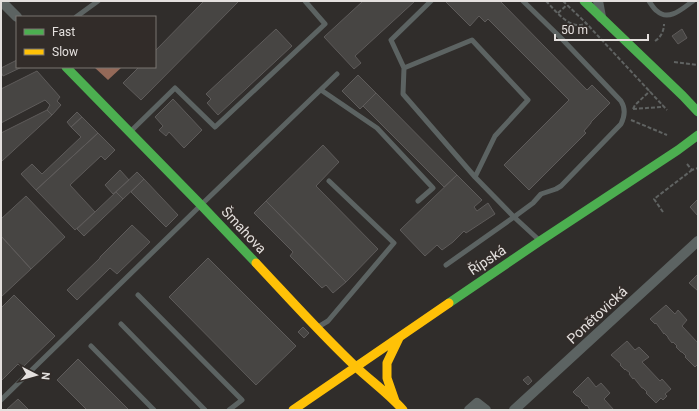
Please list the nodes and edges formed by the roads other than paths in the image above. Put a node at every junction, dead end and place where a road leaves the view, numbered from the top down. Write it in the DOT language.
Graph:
graph roads {
  1 [pos="98,1"];
  2 [pos="305,1"];
  3 [pos="431,1"];
  4 [pos="523,1"];
  5 [pos="584,1"];
  6 [pos="598,1"];
  7 [pos="649,1"];
  8 [pos="692,1"];
  9 [pos="5,3"];
  10 [pos="16,16"];
  11 [pos="77,16"];
  12 [pos="601,17"];
  13 [pos="67,68"];
  14 [pos="404,68"];
  15 [pos="337,74"];
  16 [pos="321,90"];
  17 [pos="698,112"];
  18 [pos="130,132"];
  19 [pos="698,135"];
  20 [pos="475,178"];
  21 [pos="329,181"];
  22 [pos="418,201"];
  23 [pos="201,205"];
  24 [pos="514,217"];
  25 [pos="540,241"];
  26 [pos="698,241"];
  27 [pos="446,265"];
  28 [pos="138,295"];
  29 [pos="121,324"];
  30 [pos="317,328"];
  31 [pos="400,336"];
  32 [pos="91,346"];
  33 [pos="356,367"];
  34 [pos="1,400"];
  35 [pos="395,401"];
  36 [pos="154,410"];
  37 [pos="205,410"];
  38 [pos="229,410"];
  39 [pos="293,410"];
  40 [pos="403,410"];
  41 [pos="469,410"];
  42 [pos="486,410"];
  43 [pos="514,410"];
  1 -- 11 [label="lane"];
  2 -- 18 [label="lane"];
  3 -- 14 [label="lane"];
  4 -- 24 [label="lane"];
  5 -- 12 [label="street"];
  6 -- 12 [label="street"];
  7 -- 8 [label="lane"];
  9 -- 10 [label="street"];
  12 -- 17 [label="street"];
  13 -- 18 [label="street, Šmahova"];
  14 -- 20 [label="lane"];
  14 -- 20 [label="lane"];
  15 -- 16 [label="lane"];
  16 -- 22 [label="lane"];
  16 -- 23 [label="lane"];
  18 -- 23 [label="street, Šmahova"];
  19 -- 25 [label="street, Řípská"];
  20 -- 24 [label="lane"];
  21 -- 30 [label="lane"];
  23 -- 30 [label="street, Šmahova"];
  23 -- 34 [label="lane"];
  24 -- 25 [label="lane"];
  24 -- 27 [label="lane"];
  25 -- 31 [label="street, Řípská"];
  26 -- 43 [label="street, Ponětovická"];
  28 -- 38 [label="lane"];
  29 -- 37 [label="lane"];
  30 -- 33 [label="street, Šmahova"];
  31 -- 33 [label="street, Řípská"];
  31 -- 35 [label="street"];
  32 -- 36 [label="lane"];
  33 -- 35 [label="street, Šmahova"];
  33 -- 39 [label="street, Řípská"];
  35 -- 40 [label="street, Šmahova"];
  41 -- 42 [label="street"];
}
